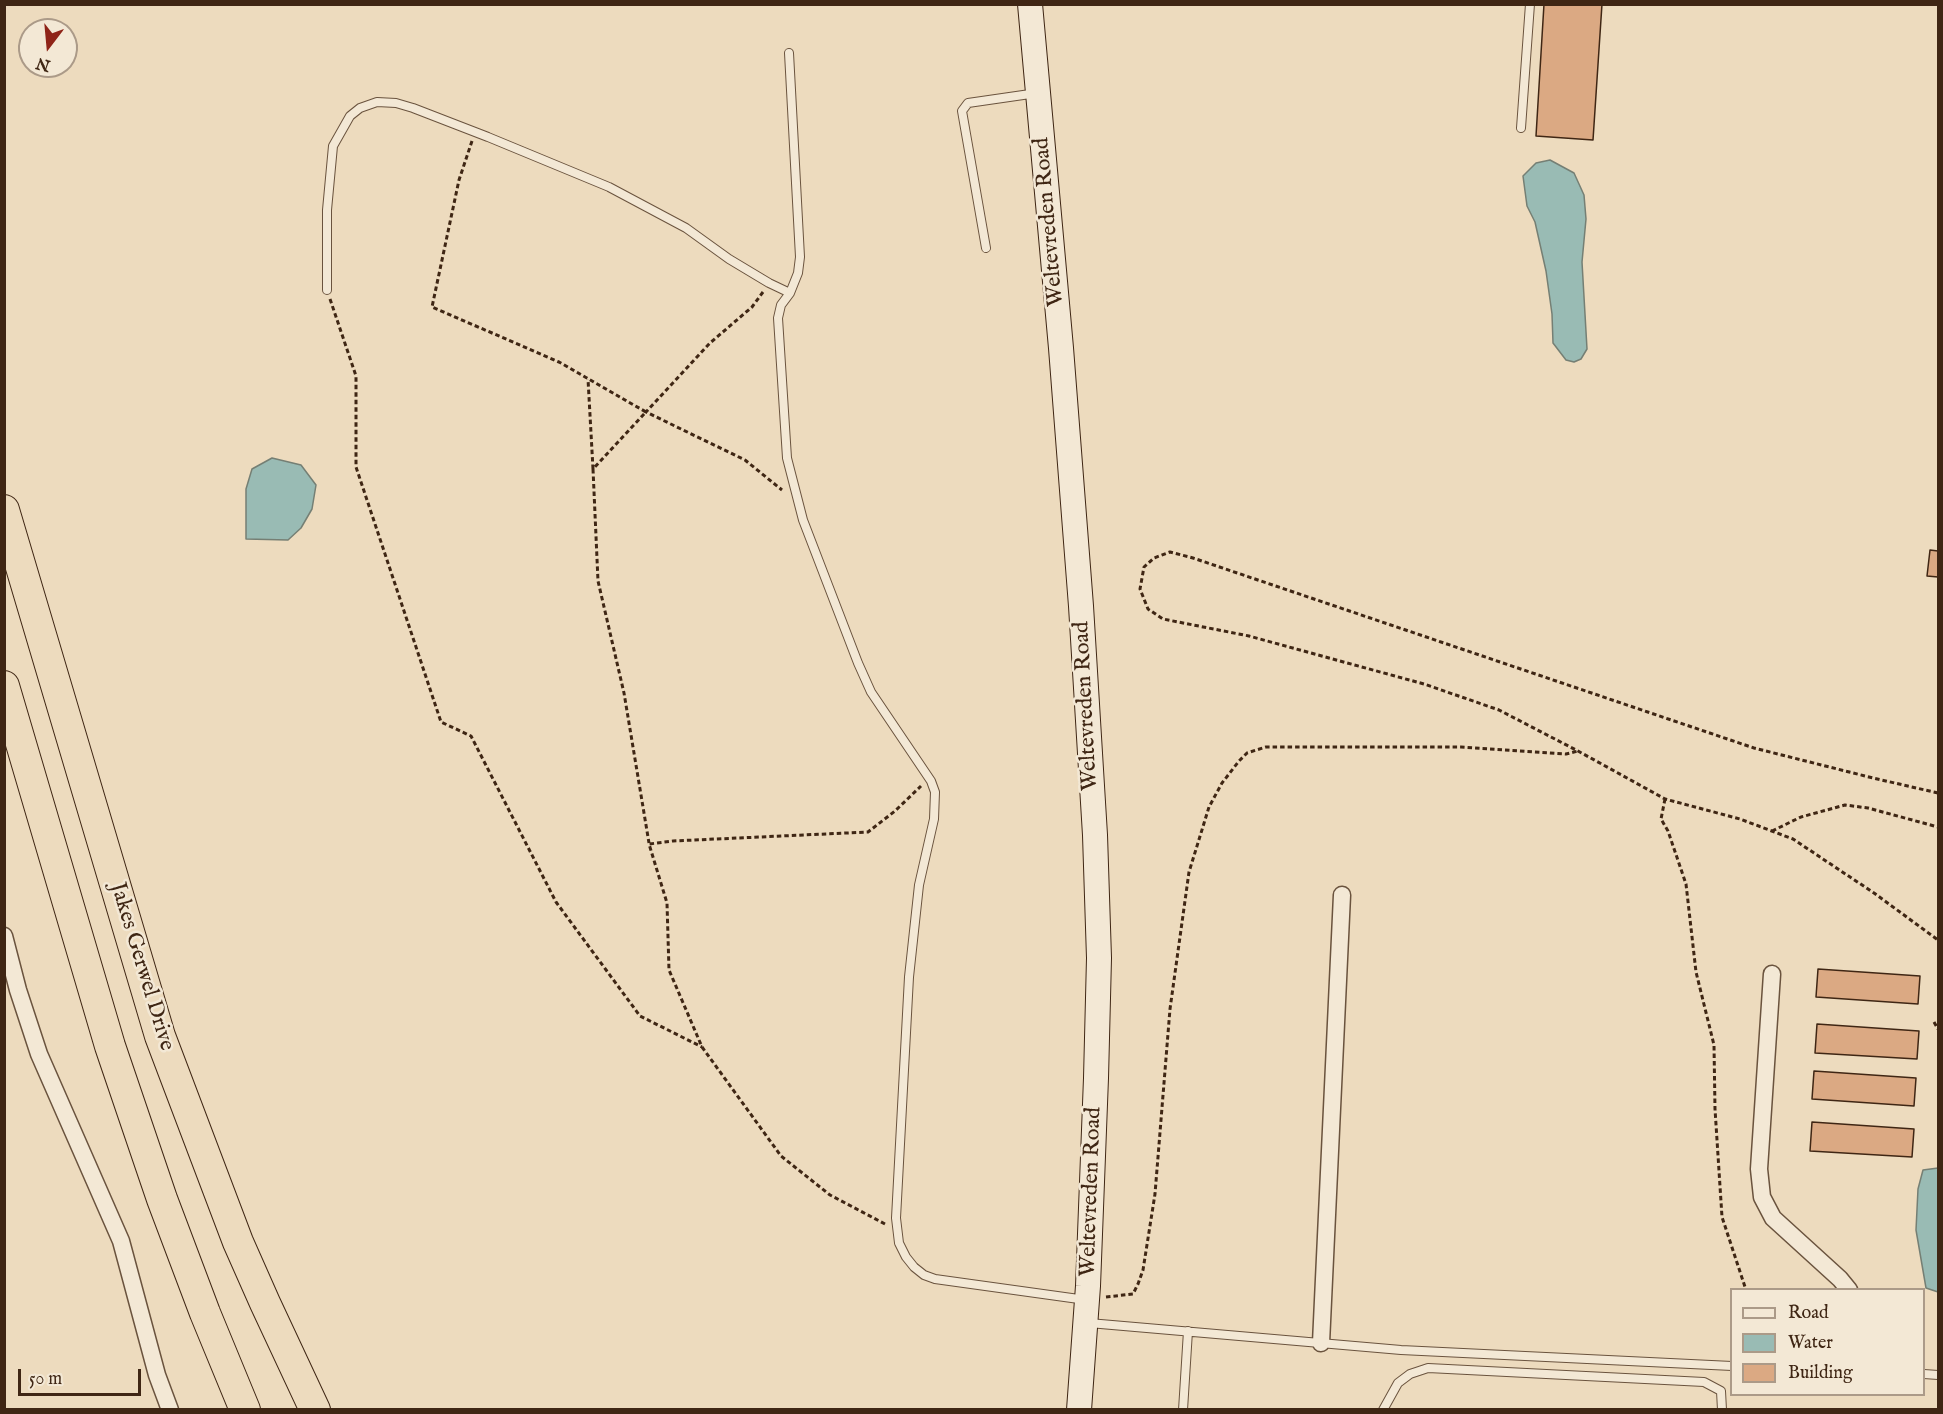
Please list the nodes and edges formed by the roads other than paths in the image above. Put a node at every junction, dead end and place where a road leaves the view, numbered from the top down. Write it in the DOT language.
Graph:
graph roads {
  1 [pos="1030,4"];
  2 [pos="1530,4"];
  3 [pos="789,53"];
  4 [pos="1038,93"];
  5 [pos="1521,128"];
  6 [pos="987,248"];
  7 [pos="327,290"];
  8 [pos="790,293"];
  9 [pos="4,510"];
  10 [pos="4,686"];
  11 [pos="1342,895"];
  12 [pos="4,936"];
  13 [pos="1772,974"];
  14 [pos="1847,1288"];
  15 [pos="1086,1311"];
  16 [pos="1188,1331"];
  17 [pos="1322,1343"];
  18 [pos="1730,1366"];
  19 [pos="170,1410"];
  20 [pos="245,1410"];
  21 [pos="315,1410"];
  22 [pos="1079,1410"];
  23 [pos="1183,1410"];
  24 [pos="1383,1410"];
  25 [pos="1722,1410"];
  1 -- 4 [label="street, Weltevreden Road"];
  2 -- 5 [label="lane"];
  3 -- 8 [label="lane"];
  4 -- 6 [label="lane"];
  4 -- 15 [label="street, Weltevreden Road"];
  7 -- 8 [label="lane"];
  8 -- 15 [label="lane"];
  9 -- 21 [label="highway, Jakes Gerwel Drive"];
  10 -- 20 [label="highway"];
  11 -- 17 [label="street"];
  12 -- 19 [label="street"];
  13 -- 14 [label="street"];
  15 -- 16 [label="lane"];
  15 -- 22 [label="street, Weltevreden Road"];
  16 -- 17 [label="lane"];
  16 -- 23 [label="lane"];
  17 -- 18 [label="lane"];
  24 -- 25 [label="lane"];
}
